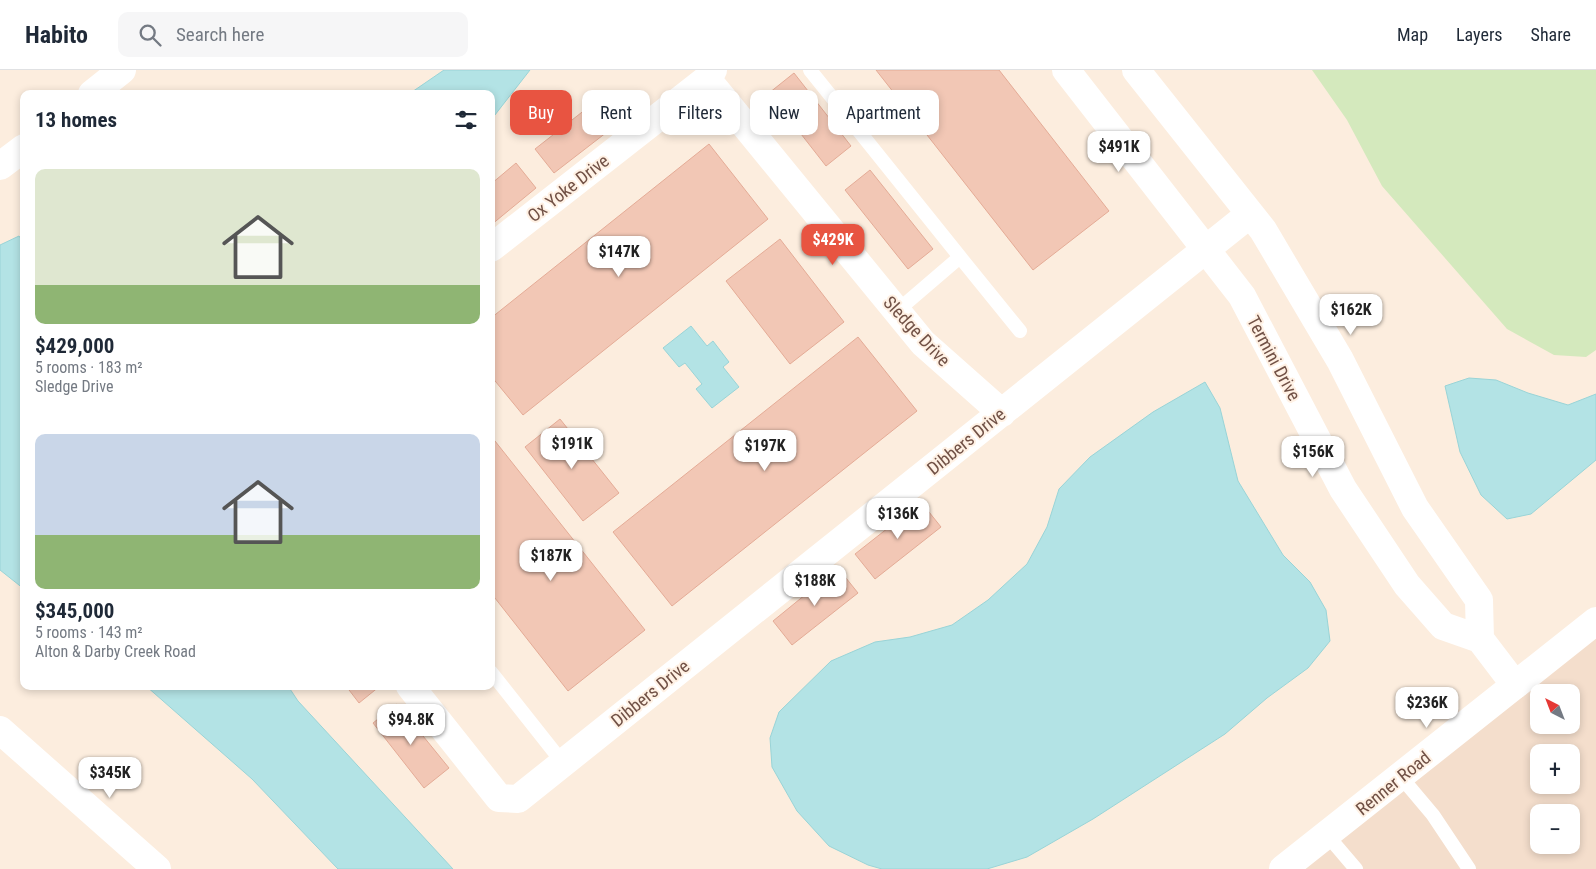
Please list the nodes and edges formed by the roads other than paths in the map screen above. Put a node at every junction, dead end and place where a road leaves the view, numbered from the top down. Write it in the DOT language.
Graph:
graph roads {
  1 [pos="122,70"];
  2 [pos="810,70"];
  3 [pos="1066,70"];
  4 [pos="1136,70"];
  5 [pos="710,75"];
  6 [pos="97,90"];
  7 [pos="20,151"];
  8 [pos="0,166"];
  9 [pos="1250,214"];
  10 [pos="495,245"];
  11 [pos="1206,250"];
  12 [pos="960,257"];
  13 [pos="897,311"];
  14 [pos="1020,331"];
  15 [pos="1002,413"];
  16 [pos="1596,621"];
  17 [pos="1480,639"];
  18 [pos="495,677"];
  19 [pos="1515,685"];
  20 [pos="413,690"];
  21 [pos="0,730"];
  22 [pos="563,763"];
  23 [pos="1401,777"];
  24 [pos="1327,835"];
  25 [pos="157,869"];
  26 [pos="1284,869"];
  27 [pos="1356,869"];
  28 [pos="1470,869"];
  1 -- 6 [label="street"];
  2 -- 12 [label="lane"];
  3 -- 11 [label="street, Termini Drive"];
  4 -- 9 [label="street"];
  5 -- 10 [label="street, Ox Yoke Drive"];
  5 -- 13 [label="street, Sledge Drive"];
  7 -- 8 [label="street"];
  9 -- 11 [label="street, Dibbers Drive"];
  9 -- 17 [label="street"];
  11 -- 15 [label="street, Dibbers Drive"];
  11 -- 17 [label="street, Termini Drive"];
  12 -- 13 [label="lane"];
  12 -- 14 [label="lane"];
  13 -- 15 [label="street, Sledge Drive"];
  15 -- 22 [label="street, Dibbers Drive"];
  16 -- 19 [label="street, Renner Road"];
  17 -- 19 [label="street"];
  18 -- 22 [label="lane"];
  19 -- 23 [label="street, Renner Road"];
  20 -- 22 [label="street, Dibbers Drive"];
  21 -- 25 [label="street"];
  23 -- 24 [label="street, Renner Road"];
  23 -- 28 [label="lane"];
  24 -- 26 [label="street, Renner Road"];
  24 -- 27 [label="lane"];
}
